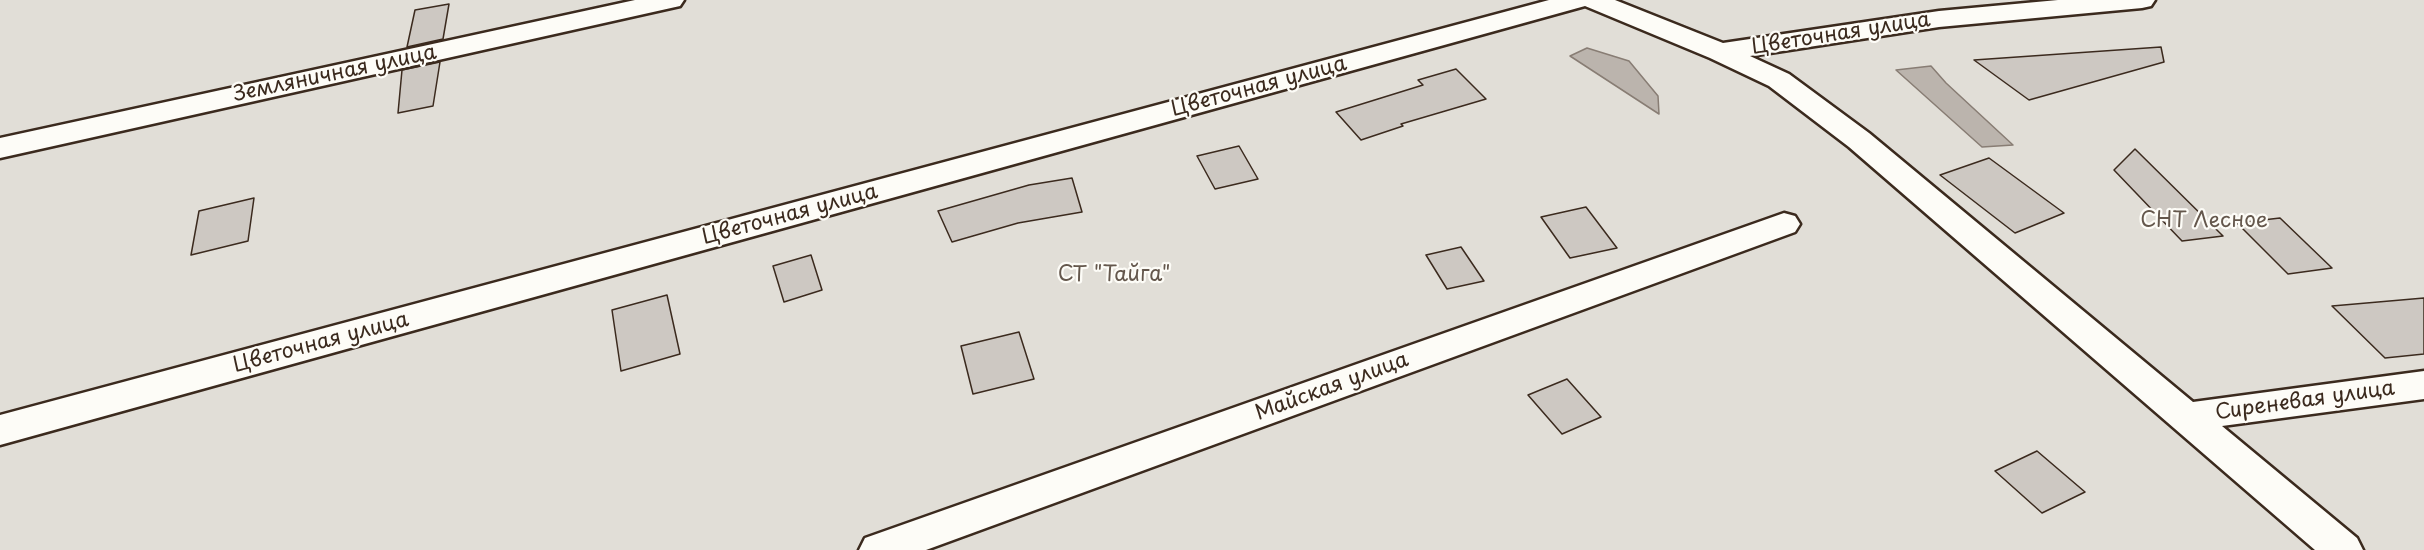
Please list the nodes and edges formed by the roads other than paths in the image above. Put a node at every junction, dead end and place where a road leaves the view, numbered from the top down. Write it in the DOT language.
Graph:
graph roads {
  1 [pos="671,0"];
  2 [pos="1580,0"];
  3 [pos="1592,0"];
  4 [pos="2142,0"];
  5 [pos="1944,9"];
  6 [pos="1720,52"];
  7 [pos="0,148"];
  8 [pos="1784,224"];
  9 [pos="2424,385"];
  10 [pos="2185,417"];
  11 [pos="0,430"];
  12 [pos="879,550"];
  13 [pos="2343,550"];
  1 -- 7 [label="street, Земляничная улица"];
  2 -- 11 [label="street, Цветочная улица"];
  3 -- 6 [label="street"];
  4 -- 5 [label="street, Цветочная улица"];
  5 -- 6 [label="street, Цветочная улица"];
  6 -- 10 [label="street"];
  8 -- 12 [label="street, Майская улица"];
  9 -- 10 [label="street, Сиреневая улица"];
  10 -- 13 [label="street"];
}
